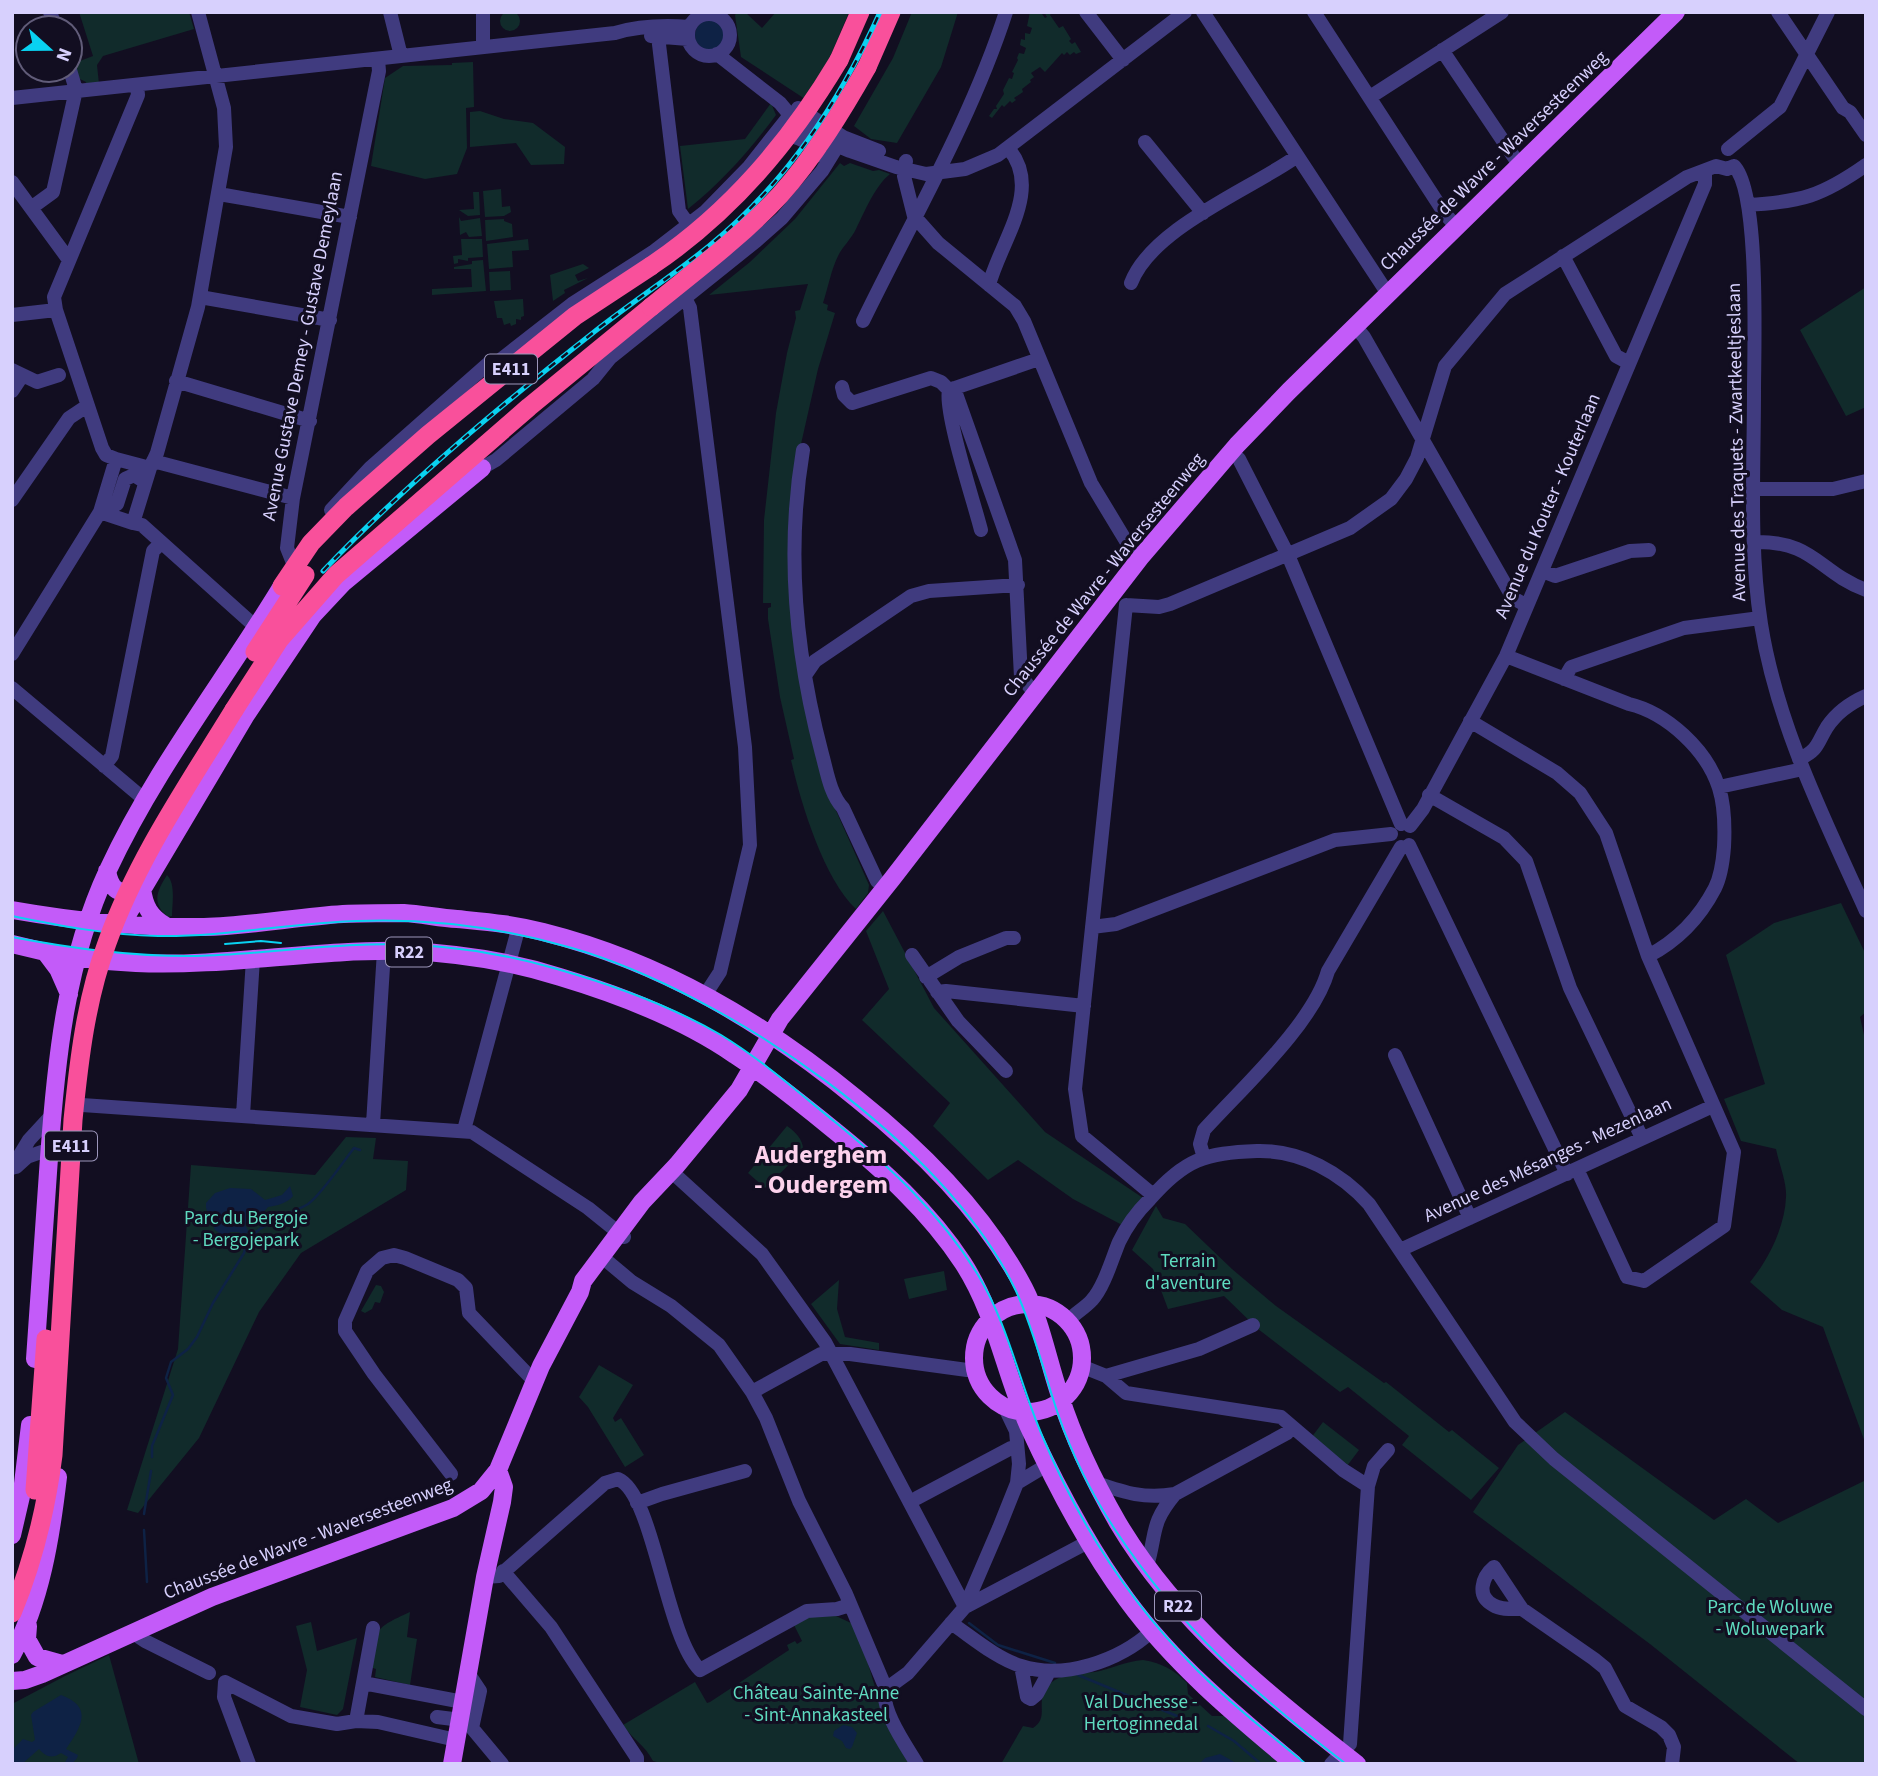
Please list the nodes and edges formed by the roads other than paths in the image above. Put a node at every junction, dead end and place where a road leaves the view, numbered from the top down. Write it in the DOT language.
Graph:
graph roads {
  1 [pos="198,12"];
  2 [pos="390,12"];
  3 [pos="483,12"];
  4 [pos="860,12"];
  5 [pos="891,12"];
  6 [pos="1006,12"];
  7 [pos="1086,12"];
  8 [pos="1185,12"];
  9 [pos="1203,12"];
  10 [pos="1314,12"];
  11 [pos="1502,12"];
  12 [pos="1676,12"];
  13 [pos="1778,12"];
  14 [pos="1828,12"];
  15 [pos="708,13"];
  16 [pos="724,16"];
  17 [pos="615,33"];
  18 [pos="689,33"];
  19 [pos="658,36"];
  20 [pos="483,47"];
  21 [pos="1442,50"];
  22 [pos="722,51"];
  23 [pos="1807,54"];
  24 [pos="401,57"];
  25 [pos="378,59"];
  26 [pos="1123,60"];
  27 [pos="215,78"];
  28 [pos="74,84"];
  29 [pos="137,85"];
  30 [pos="76,90"];
  31 [pos="13,95"];
  32 [pos="1370,97"];
  33 [pos="798,114"];
  34 [pos="777,135"];
  35 [pos="1866,135"];
  36 [pos="840,141"];
  37 [pos="1145,142"];
  38 [pos="1009,148"];
  39 [pos="1296,157"];
  40 [pos="1728,159"];
  41 [pos="1866,165"];
  42 [pos="1520,166"];
  43 [pos="905,169"];
  44 [pos="822,171"];
  45 [pos="938,171"];
  46 [pos="1701,172"];
  47 [pos="12,182"];
  48 [pos="219,194"];
  49 [pos="1748,205"];
  50 [pos="31,208"];
  51 [pos="1203,213"];
  52 [pos="914,216"];
  53 [pos="350,217"];
  54 [pos="689,225"];
  55 [pos="1457,227"];
  56 [pos="1563,256"];
  57 [pos="69,260"];
  58 [pos="1131,283"];
  59 [pos="989,285"];
  60 [pos="1388,294"];
  61 [pos="200,297"];
  62 [pos="685,298"];
  63 [pos="55,310"];
  64 [pos="13,313"];
  65 [pos="330,320"];
  66 [pos="863,321"];
  67 [pos="1355,327"];
  68 [pos="599,351"];
  69 [pos="1039,359"];
  70 [pos="499,361"];
  71 [pos="1629,363"];
  72 [pos="67,372"];
  73 [pos="17,373"];
  74 [pos="176,382"];
  75 [pos="842,387"];
  76 [pos="952,389"];
  77 [pos="12,391"];
  78 [pos="87,406"];
  79 [pos="310,421"];
  80 [pos="428,435"];
  81 [pos="1423,440"];
  82 [pos="803,450"];
  83 [pos="1231,452"];
  84 [pos="116,459"];
  85 [pos="482,468"];
  86 [pos="144,471"];
  87 [pos="378,479"];
  88 [pos="1866,481"];
  89 [pos="464,483"];
  90 [pos="1754,489"];
  91 [pos="293,498"];
  92 [pos="12,499"];
  93 [pos="109,503"];
  94 [pos="405,515"];
  95 [pos="133,523"];
  96 [pos="981,530"];
  97 [pos="1755,542"];
  98 [pos="161,543"];
  99 [pos="1649,550"];
  100 [pos="1287,555"];
  101 [pos="1140,558"];
  102 [pos="293,563"];
  103 [pos="1542,571"];
  104 [pos="1018,585"];
  105 [pos="282,586"];
  106 [pos="1866,590"];
  107 [pos="1119,600"];
  108 [pos="1527,606"];
  109 [pos="1760,618"];
  110 [pos="257,628"];
  111 [pos="12,654"];
  112 [pos="1506,656"];
  113 [pos="806,674"];
  114 [pos="1564,679"];
  115 [pos="12,688"];
  116 [pos="1035,693"];
  117 [pos="1866,696"];
  118 [pos="229,707"];
  119 [pos="1470,721"];
  120 [pos="1801,764"];
  121 [pos="104,766"];
  122 [pos="1719,787"];
  123 [pos="1429,795"];
  124 [pos="145,800"];
  125 [pos="1401,828"];
  126 [pos="1405,846"];
  127 [pos="107,871"];
  128 [pos="884,886"];
  129 [pos="142,888"];
  130 [pos="12,910"];
  131 [pos="1866,911"];
  132 [pos="88,921"];
  133 [pos="122,925"];
  134 [pos="166,926"];
  135 [pos="519,926"];
  136 [pos="1092,927"];
  137 [pos="1014,938"];
  138 [pos="12,944"];
  139 [pos="384,951"];
  140 [pos="46,953"];
  141 [pos="912,955"];
  142 [pos="1648,956"];
  143 [pos="78,958"];
  144 [pos="253,959"];
  145 [pos="108,961"];
  146 [pos="510,965"];
  147 [pos="926,977"];
  148 [pos="937,992"];
  149 [pos="69,994"];
  150 [pos="705,995"];
  151 [pos="1084,1006"];
  152 [pos="772,1034"];
  153 [pos="1395,1055"];
  154 [pos="752,1068"];
  155 [pos="1006,1071"];
  156 [pos="82,1105"];
  157 [pos="1713,1106"];
  158 [pos="52,1115"];
  159 [pos="243,1115"];
  160 [pos="373,1124"];
  161 [pos="464,1130"];
  162 [pos="80,1133"];
  163 [pos="1642,1138"];
  164 [pos="50,1149"];
  165 [pos="1204,1158"];
  166 [pos="12,1169"];
  167 [pos="1572,1171"];
  168 [pos="671,1172"];
  169 [pos="1153,1195"];
  170 [pos="1470,1218"];
  171 [pos="621,1235"];
  172 [pos="1400,1250"];
  173 [pos="607,1261"];
  174 [pos="580,1292"];
  175 [pos="1030,1303"];
  176 [pos="991,1318"];
  177 [pos="1068,1321"];
  178 [pos="1253,1325"];
  179 [pos="831,1354"];
  180 [pos="1081,1366"];
  181 [pos="974,1368"];
  182 [pos="1106,1376"];
  183 [pos="535,1382"];
  184 [pos="752,1392"];
  185 [pos="1061,1400"];
  186 [pos="1004,1406"];
  187 [pos="1023,1412"];
  188 [pos="1292,1427"];
  189 [pos="1011,1448"];
  190 [pos="1388,1450"];
  191 [pos="1047,1465"];
  192 [pos="498,1470"];
  193 [pos="745,1471"];
  194 [pos="451,1474"];
  195 [pos="1017,1483"];
  196 [pos="1097,1483"];
  197 [pos="486,1485"];
  198 [pos="1368,1486"];
  199 [pos="1175,1494"];
  200 [pos="917,1498"];
  201 [pos="637,1503"];
  202 [pos="496,1523"];
  203 [pos="12,1535"];
  204 [pos="1088,1542"];
  205 [pos="1147,1566"];
  206 [pos="503,1571"];
  207 [pos="12,1576"];
  208 [pos="485,1577"];
  209 [pos="850,1605"];
  210 [pos="965,1607"];
  211 [pos="1522,1609"];
  212 [pos="20,1617"];
  213 [pos="951,1623"];
  214 [pos="373,1628"];
  215 [pos="136,1630"];
  216 [pos="1152,1631"];
  217 [pos="14,1649"];
  218 [pos="61,1664"];
  219 [pos="1021,1666"];
  220 [pos="1049,1672"];
  221 [pos="209,1673"];
  222 [pos="468,1673"];
  223 [pos="12,1681"];
  224 [pos="363,1683"];
  225 [pos="886,1689"];
  226 [pos="463,1702"];
  227 [pos="1866,1709"];
  228 [pos="437,1717"];
  229 [pos="356,1721"];
  230 [pos="460,1728"];
  231 [pos="1344,1760"];
  232 [pos="249,1764"];
  233 [pos="452,1764"];
  234 [pos="502,1764"];
  235 [pos="638,1764"];
  236 [pos="917,1764"];
  237 [pos="1294,1764"];
  238 [pos="1672,1764"];
  1 -- 27 [label="street"];
  2 -- 24 [label="street"];
  3 -- 20 [label="street"];
  4 -- 80 [label="highway, E411, bridge"];
  5 -- 68 [label="highway, E411, bridge"];
  6 -- 45 [label="street"];
  7 -- 26 [label="street"];
  8 -- 26 [label="street"];
  9 -- 39 [label="street"];
  10 -- 32 [label="street"];
  11 -- 21 [label="street"];
  12 -- 42 [label="main road, Chaussée de Wavre - Waversesteenweg"];
  13 -- 23 [label="street"];
  14 -- 23 [label="street"];
  15 -- 16 [label="street"];
  15 -- 18 [label="street"];
  16 -- 22 [label="street"];
  17 -- 18 [label="street"];
  17 -- 19 [label="street"];
  17 -- 20 [label="street"];
  18 -- 19 [label="street"];
  18 -- 22 [label="street"];
  19 -- 54 [label="street"];
  20 -- 24 [label="street"];
  21 -- 32 [label="street"];
  21 -- 42 [label="street"];
  22 -- 33 [label="street"];
  23 -- 35 [label="street"];
  23 -- 40 [label="street"];
  24 -- 25 [label="street"];
  25 -- 27 [label="street"];
  25 -- 53 [label="street, Avenue Gustave Demey - Gustave Demeylaan"];
  26 -- 38 [label="street"];
  27 -- 29 [label="street"];
  27 -- 48 [label="street"];
  28 -- 30 [label="street"];
  29 -- 30 [label="street"];
  29 -- 57 [label="street"];
  30 -- 31 [label="street"];
  30 -- 50 [label="street"];
  32 -- 55 [label="street"];
  33 -- 34 [label="street"];
  33 -- 36 [label="street"];
  34 -- 44 [label="street"];
  34 -- 54 [label="street"];
  36 -- 43 [label="street"];
  36 -- 44 [label="street"];
  37 -- 51 [label="street"];
  38 -- 45 [label="street"];
  38 -- 59 [label="street"];
  39 -- 51 [label="street"];
  39 -- 60 [label="street"];
  40 -- 46 [label="street"];
  40 -- 49 [label="street, Avenue des Traquets - Zwartkeeltjeslaan"];
  41 -- 49 [label="street"];
  42 -- 55 [label="main road, Chaussée de Wavre - Waversesteenweg"];
  43 -- 45 [label="street"];
  43 -- 52 [label="street"];
  44 -- 62 [label="street"];
  45 -- 52 [label="street"];
  46 -- 56 [label="street"];
  46 -- 71 [label="street, Avenue du Kouter - Kouterlaan"];
  47 -- 50 [label="street"];
  48 -- 53 [label="street"];
  48 -- 61 [label="street"];
  49 -- 90 [label="street, Avenue des Traquets - Zwartkeeltjeslaan"];
  50 -- 57 [label="street"];
  51 -- 58 [label="street"];
  52 -- 59 [label="street"];
  52 -- 66 [label="street"];
  53 -- 65 [label="street, Avenue Gustave Demey - Gustave Demeylaan"];
  54 -- 70 [label="street"];
  55 -- 60 [label="main road, Chaussée de Wavre - Waversesteenweg"];
  56 -- 71 [label="street"];
  56 -- 81 [label="street"];
  57 -- 63 [label="street"];
  59 -- 69 [label="street"];
  60 -- 67 [label="main road, Chaussée de Wavre - Waversesteenweg"];
  61 -- 65 [label="street"];
  61 -- 74 [label="street"];
  62 -- 85 [label="street"];
  62 -- 150 [label="street"];
  63 -- 64 [label="street"];
  63 -- 72 [label="street"];
  65 -- 79 [label="street, Avenue Gustave Demey - Gustave Demeylaan"];
  67 -- 81 [label="street"];
  67 -- 83 [label="main road, Chaussée de Wavre - Waversesteenweg"];
  68 -- 85 [label="highway"];
  68 -- 94 [label="highway, E411"];
  69 -- 76 [label="street"];
  69 -- 101 [label="street"];
  70 -- 80 [label="highway"];
  70 -- 102 [label="street"];
  71 -- 103 [label="street, Avenue du Kouter - Kouterlaan"];
  72 -- 73 [label="street"];
  72 -- 78 [label="street"];
  73 -- 77 [label="street"];
  74 -- 79 [label="street"];
  74 -- 86 [label="street"];
  75 -- 76 [label="street"];
  76 -- 96 [label="street"];
  76 -- 104 [label="street"];
  78 -- 84 [label="street"];
  78 -- 92 [label="street"];
  79 -- 91 [label="street, Avenue Gustave Demey - Gustave Demeylaan"];
  80 -- 87 [label="highway, E411"];
  81 -- 100 [label="street"];
  81 -- 108 [label="street"];
  82 -- 113 [label="street"];
  83 -- 100 [label="street"];
  83 -- 101 [label="main road, Chaussée de Wavre - Waversesteenweg"];
  84 -- 86 [label="street"];
  84 -- 93 [label="street"];
  85 -- 89 [label="main road"];
  86 -- 91 [label="street"];
  86 -- 93 [label="street"];
  86 -- 95 [label="street"];
  87 -- 105 [label="highway"];
  87 -- 118 [label="highway, E411"];
  88 -- 90 [label="street"];
  89 -- 94 [label="highway"];
  89 -- 129 [label="main road"];
  90 -- 97 [label="street, Avenue des Traquets - Zwartkeeltjeslaan"];
  91 -- 102 [label="street, Avenue Gustave Demey - Gustave Demeylaan"];
  93 -- 95 [label="street"];
  93 -- 111 [label="street"];
  94 -- 118 [label="highway, E411"];
  95 -- 98 [label="street"];
  97 -- 106 [label="street"];
  97 -- 109 [label="street, Avenue des Traquets - Zwartkeeltjeslaan"];
  98 -- 110 [label="street"];
  98 -- 121 [label="street"];
  99 -- 103 [label="street"];
  100 -- 107 [label="street"];
  100 -- 125 [label="street"];
  101 -- 107 [label="main road, Chaussée de Wavre - Waversesteenweg"];
  102 -- 105 [label="street"];
  103 -- 108 [label="street, Avenue du Kouter - Kouterlaan"];
  104 -- 113 [label="street"];
  104 -- 116 [label="street"];
  105 -- 110 [label="main road"];
  107 -- 116 [label="main road, Chaussée de Wavre - Waversesteenweg"];
  107 -- 136 [label="street"];
  108 -- 112 [label="street, Avenue du Kouter - Kouterlaan"];
  109 -- 114 [label="street"];
  109 -- 120 [label="street, Avenue des Traquets - Zwartkeeltjeslaan"];
  110 -- 124 [label="main road"];
  112 -- 114 [label="street"];
  112 -- 119 [label="street, Avenue du Kouter - Kouterlaan"];
  113 -- 128 [label="street"];
  114 -- 122 [label="street"];
  115 -- 121 [label="street"];
  116 -- 128 [label="main road, Chaussée de Wavre - Waversesteenweg"];
  117 -- 120 [label="street"];
  118 -- 207 [label="highway, E411, bridge"];
  118 -- 212 [label="highway, E411, bridge"];
  119 -- 123 [label="street, Avenue du Kouter - Kouterlaan"];
  119 -- 142 [label="street"];
  120 -- 122 [label="street"];
  120 -- 131 [label="street, Avenue des Traquets - Zwartkeeltjeslaan"];
  121 -- 124 [label="street"];
  122 -- 142 [label="street"];
  123 -- 125 [label="street, Avenue du Kouter - Kouterlaan"];
  123 -- 163 [label="street"];
  124 -- 127 [label="main road"];
  125 -- 126 [label="street"];
  125 -- 126 [label="street"];
  125 -- 136 [label="street"];
  126 -- 165 [label="street"];
  126 -- 167 [label="street"];
  127 -- 129 [label="main road"];
  127 -- 132 [label="main road"];
  128 -- 152 [label="main road, Chaussée de Wavre - Waversesteenweg"];
  129 -- 133 [label="main road"];
  129 -- 134 [label="main road"];
  130 -- 132 [label="main road, R22"];
  132 -- 133 [label="main road, R22"];
  132 -- 143 [label="main road"];
  133 -- 134 [label="main road, R22"];
  133 -- 145 [label="main road"];
  134 -- 135 [label="main road, R22"];
  135 -- 146 [label="street"];
  135 -- 150 [label="main road, R22"];
  136 -- 151 [label="street"];
  137 -- 147 [label="street"];
  138 -- 140 [label="main road, R22"];
  139 -- 144 [label="main road, R22"];
  139 -- 146 [label="main road, R22"];
  139 -- 160 [label="street"];
  140 -- 143 [label="main road, R22"];
  140 -- 149 [label="main road"];
  141 -- 147 [label="street"];
  142 -- 157 [label="street"];
  143 -- 145 [label="main road, R22"];
  143 -- 149 [label="main road"];
  144 -- 145 [label="main road, R22"];
  144 -- 159 [label="street"];
  145 -- 156 [label="main road"];
  146 -- 154 [label="main road, R22"];
  146 -- 161 [label="street"];
  147 -- 148 [label="street"];
  148 -- 151 [label="street"];
  148 -- 155 [label="street"];
  149 -- 158 [label="main road"];
  150 -- 152 [label="main road, R22"];
  151 -- 169 [label="street"];
  152 -- 154 [label="main road, Chaussée de Wavre - Waversesteenweg"];
  152 -- 175 [label="main road, R22"];
  153 -- 170 [label="street"];
  154 -- 168 [label="main road, Chaussée de Wavre - Waversesteenweg"];
  154 -- 176 [label="main road, R22"];
  156 -- 159 [label="street"];
  156 -- 162 [label="main road"];
  157 -- 163 [label="street, Avenue des Mésanges - Mezenlaan"];
  157 -- 167 [label="street"];
  158 -- 164 [label="main road"];
  158 -- 166 [label="street"];
  159 -- 160 [label="street"];
  160 -- 161 [label="street"];
  161 -- 171 [label="street"];
  162 -- 164 [label="main road"];
  162 -- 212 [label="main road"];
  163 -- 167 [label="street, Avenue des Mésanges - Mezenlaan"];
  164 -- 166 [label="street"];
  164 -- 203 [label="main road"];
  165 -- 169 [label="street"];
  165 -- 172 [label="street"];
  167 -- 170 [label="street, Avenue des Mésanges - Mezenlaan"];
  168 -- 171 [label="main road, Chaussée de Wavre - Waversesteenweg"];
  168 -- 179 [label="street"];
  169 -- 177 [label="street"];
  170 -- 172 [label="street, Avenue des Mésanges - Mezenlaan"];
  171 -- 173 [label="main road, Chaussée de Wavre - Waversesteenweg"];
  171 -- 174 [label="main road, Chaussée de Wavre - Waversesteenweg"];
  172 -- 227 [label="street"];
  173 -- 174 [label="main road, Chaussée de Wavre - Waversesteenweg"];
  173 -- 184 [label="street"];
  174 -- 183 [label="main road, Chaussée de Wavre - Waversesteenweg"];
  175 -- 176 [label="main road"];
  175 -- 177 [label="main road"];
  175 -- 185 [label="main road, R22"];
  176 -- 181 [label="main road"];
  176 -- 187 [label="main road, R22"];
  177 -- 180 [label="main road"];
  178 -- 182 [label="street"];
  179 -- 181 [label="street"];
  179 -- 184 [label="street"];
  179 -- 210 [label="street"];
  180 -- 182 [label="street"];
  180 -- 185 [label="main road"];
  181 -- 186 [label="main road"];
  182 -- 188 [label="street"];
  183 -- 192 [label="main road, Chaussée de Wavre - Waversesteenweg"];
  183 -- 194 [label="street"];
  184 -- 209 [label="street"];
  185 -- 187 [label="main road"];
  185 -- 196 [label="main road, R22"];
  186 -- 187 [label="main road"];
  186 -- 195 [label="street"];
  187 -- 191 [label="main road, R22"];
  188 -- 198 [label="street"];
  188 -- 199 [label="street"];
  189 -- 200 [label="street"];
  190 -- 198 [label="street"];
  191 -- 195 [label="street"];
  191 -- 204 [label="main road, R22"];
  192 -- 197 [label="main road, Chaussée de Wavre - Waversesteenweg"];
  192 -- 202 [label="main road"];
  193 -- 201 [label="street"];
  195 -- 210 [label="street"];
  196 -- 199 [label="street"];
  196 -- 205 [label="main road, R22"];
  197 -- 202 [label="main road"];
  197 -- 215 [label="main road, Chaussée de Wavre - Waversesteenweg"];
  198 -- 231 [label="street"];
  199 -- 205 [label="street"];
  201 -- 206 [label="street"];
  201 -- 209 [label="street"];
  202 -- 208 [label="main road"];
  204 -- 210 [label="street"];
  204 -- 216 [label="main road, R22"];
  205 -- 231 [label="main road, R22"];
  206 -- 208 [label="street"];
  206 -- 235 [label="street"];
  208 -- 222 [label="main road"];
  209 -- 225 [label="street"];
  210 -- 213 [label="street"];
  211 -- 238 [label="street"];
  212 -- 217 [label="main road"];
  212 -- 218 [label="main road"];
  213 -- 219 [label="street"];
  213 -- 225 [label="street"];
  214 -- 224 [label="street"];
  215 -- 218 [label="main road, Chaussée de Wavre - Waversesteenweg"];
  215 -- 221 [label="street"];
  216 -- 220 [label="street"];
  216 -- 237 [label="main road, R22"];
  218 -- 223 [label="main road, Chaussée de Wavre - Waversesteenweg"];
  219 -- 220 [label="street"];
  219 -- 220 [label="street"];
  222 -- 226 [label="main road"];
  222 -- 230 [label="street"];
  224 -- 226 [label="street"];
  224 -- 229 [label="street"];
  225 -- 236 [label="street"];
  226 -- 230 [label="main road"];
  228 -- 230 [label="street"];
  229 -- 230 [label="street"];
  229 -- 232 [label="street"];
  230 -- 233 [label="main road"];
  230 -- 234 [label="street"];
}
